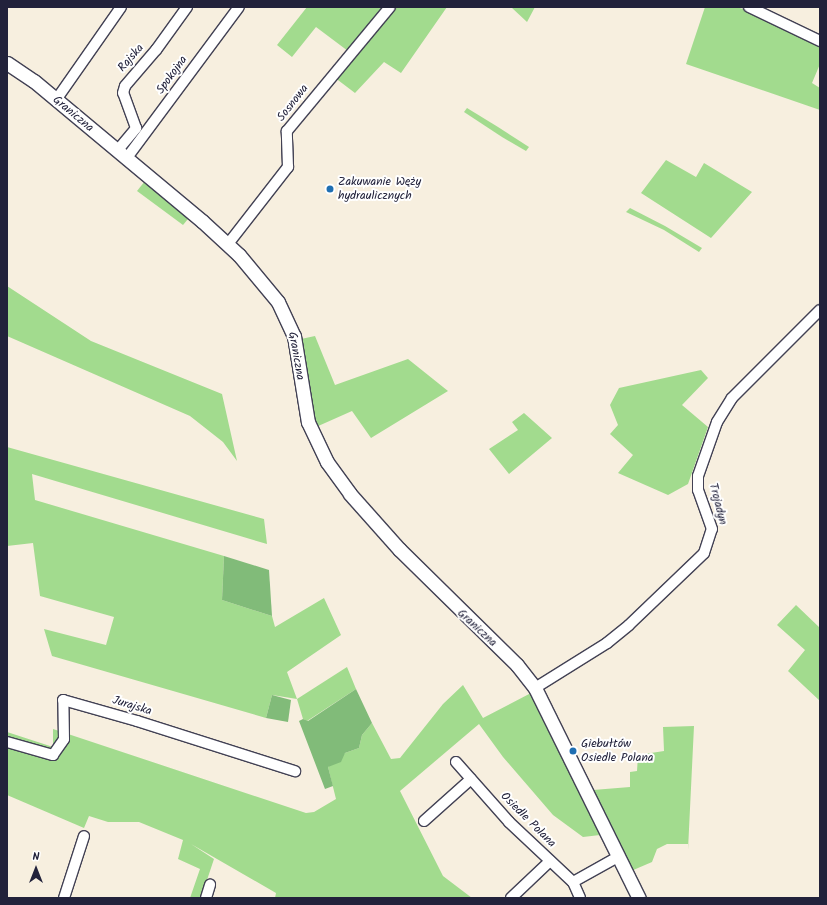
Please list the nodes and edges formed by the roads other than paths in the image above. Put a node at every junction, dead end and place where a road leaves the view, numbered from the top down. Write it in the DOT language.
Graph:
graph roads {
  1 [pos="120,7"];
  2 [pos="186,7"];
  3 [pos="239,7"];
  4 [pos="390,7"];
  5 [pos="749,7"];
  6 [pos="820,40"];
  7 [pos="7,63"];
  8 [pos="56,100"];
  9 [pos="122,155"];
  10 [pos="228,244"];
  11 [pos="820,310"];
  12 [pos="535,688"];
  13 [pos="7,742"];
  14 [pos="456,762"];
  15 [pos="295,771"];
  16 [pos="471,779"];
  17 [pos="424,821"];
  18 [pos="84,836"];
  19 [pos="618,857"];
  20 [pos="550,861"];
  21 [pos="572,882"];
  22 [pos="210,885"];
  23 [pos="64,898"];
  24 [pos="206,898"];
  25 [pos="511,898"];
  26 [pos="580,898"];
  27 [pos="639,898"];
  1 -- 8 [label="street"];
  2 -- 9 [label="street, Rajska"];
  3 -- 9 [label="street, Spokojna"];
  4 -- 10 [label="street, Sosnowa"];
  5 -- 6 [label="street"];
  7 -- 8 [label="street, Graniczna"];
  8 -- 9 [label="street, Graniczna"];
  9 -- 10 [label="street, Graniczna"];
  10 -- 12 [label="street, Graniczna"];
  11 -- 12 [label="street, Trojadyn"];
  12 -- 19 [label="street, Graniczna"];
  13 -- 15 [label="street, Jurajska"];
  14 -- 16 [label="street, Osiedle Polana"];
  16 -- 17 [label="street"];
  16 -- 20 [label="street, Osiedle Polana"];
  18 -- 23 [label="street"];
  19 -- 21 [label="street"];
  19 -- 27 [label="street, Graniczna"];
  20 -- 21 [label="street, Osiedle Polana"];
  20 -- 25 [label="street"];
  21 -- 26 [label="street, Osiedle Polana"];
  22 -- 24 [label="street"];
}
